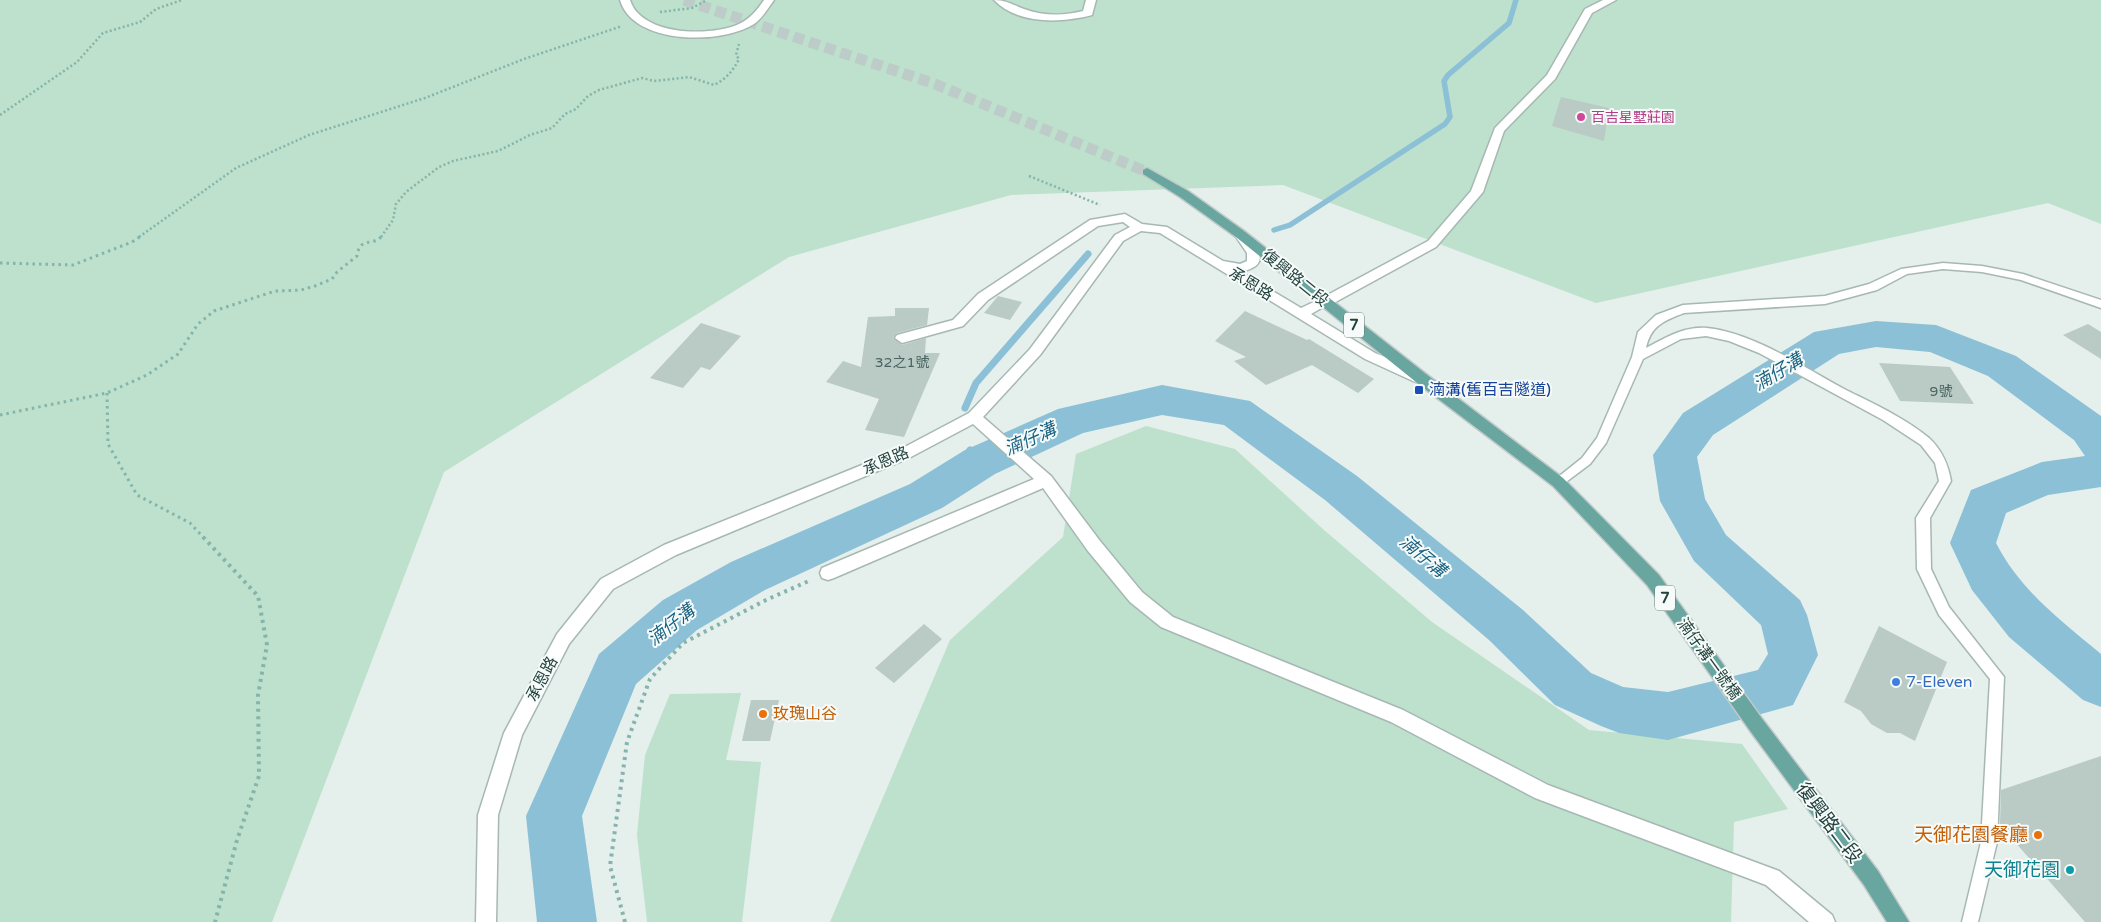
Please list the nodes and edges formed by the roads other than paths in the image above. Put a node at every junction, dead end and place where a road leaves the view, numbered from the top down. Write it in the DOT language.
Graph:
graph roads {
  1 [pos="625,0"];
  2 [pos="769,0"];
  3 [pos="999,0"];
  4 [pos="1091,0"];
  5 [pos="1611,0"];
  6 [pos="1147,172"];
  7 [pos="1140,227"];
  8 [pos="1240,234"];
  9 [pos="1218,264"];
  10 [pos="1325,302"];
  11 [pos="2101,304"];
  12 [pos="1301,314"];
  13 [pos="902,338"];
  14 [pos="1638,358"];
  15 [pos="1421,378"];
  16 [pos="974,418"];
  17 [pos="1046,480"];
  18 [pos="1558,482"];
  19 [pos="828,573"];
  20 [pos="1757,726"];
  21 [pos="486,922"];
  22 [pos="1825,922"];
  23 [pos="1900,922"];
  24 [pos="1970,922"];
  1 -- 2 [label="street"];
  3 -- 4 [label="street"];
  5 -- 10 [label="street"];
  6 -- 8 [label="main road, 復興路二段 / 7"];
  7 -- 9 [label="street, 承恩路"];
  7 -- 13 [label="street"];
  7 -- 16 [label="street, 承恩路"];
  8 -- 9 [label="street"];
  8 -- 10 [label="main road, 復興路二段 / 7"];
  9 -- 12 [label="street, 承恩路"];
  10 -- 12 [label="street"];
  10 -- 15 [label="main road, 復興路二段 / 7"];
  11 -- 14 [label="lane"];
  12 -- 15 [label="street, 承恩路"];
  14 -- 18 [label="lane"];
  14 -- 24 [label="lane"];
  15 -- 18 [label="main road, 復興路二段 / 7"];
  16 -- 17 [label="street"];
  16 -- 21 [label="street, 承恩路"];
  17 -- 19 [label="street"];
  17 -- 22 [label="street"];
  18 -- 20 [label="main road, 湳仔溝一號橋 / 7"];
  20 -- 23 [label="main road, 復興路二段 / 7"];
}
